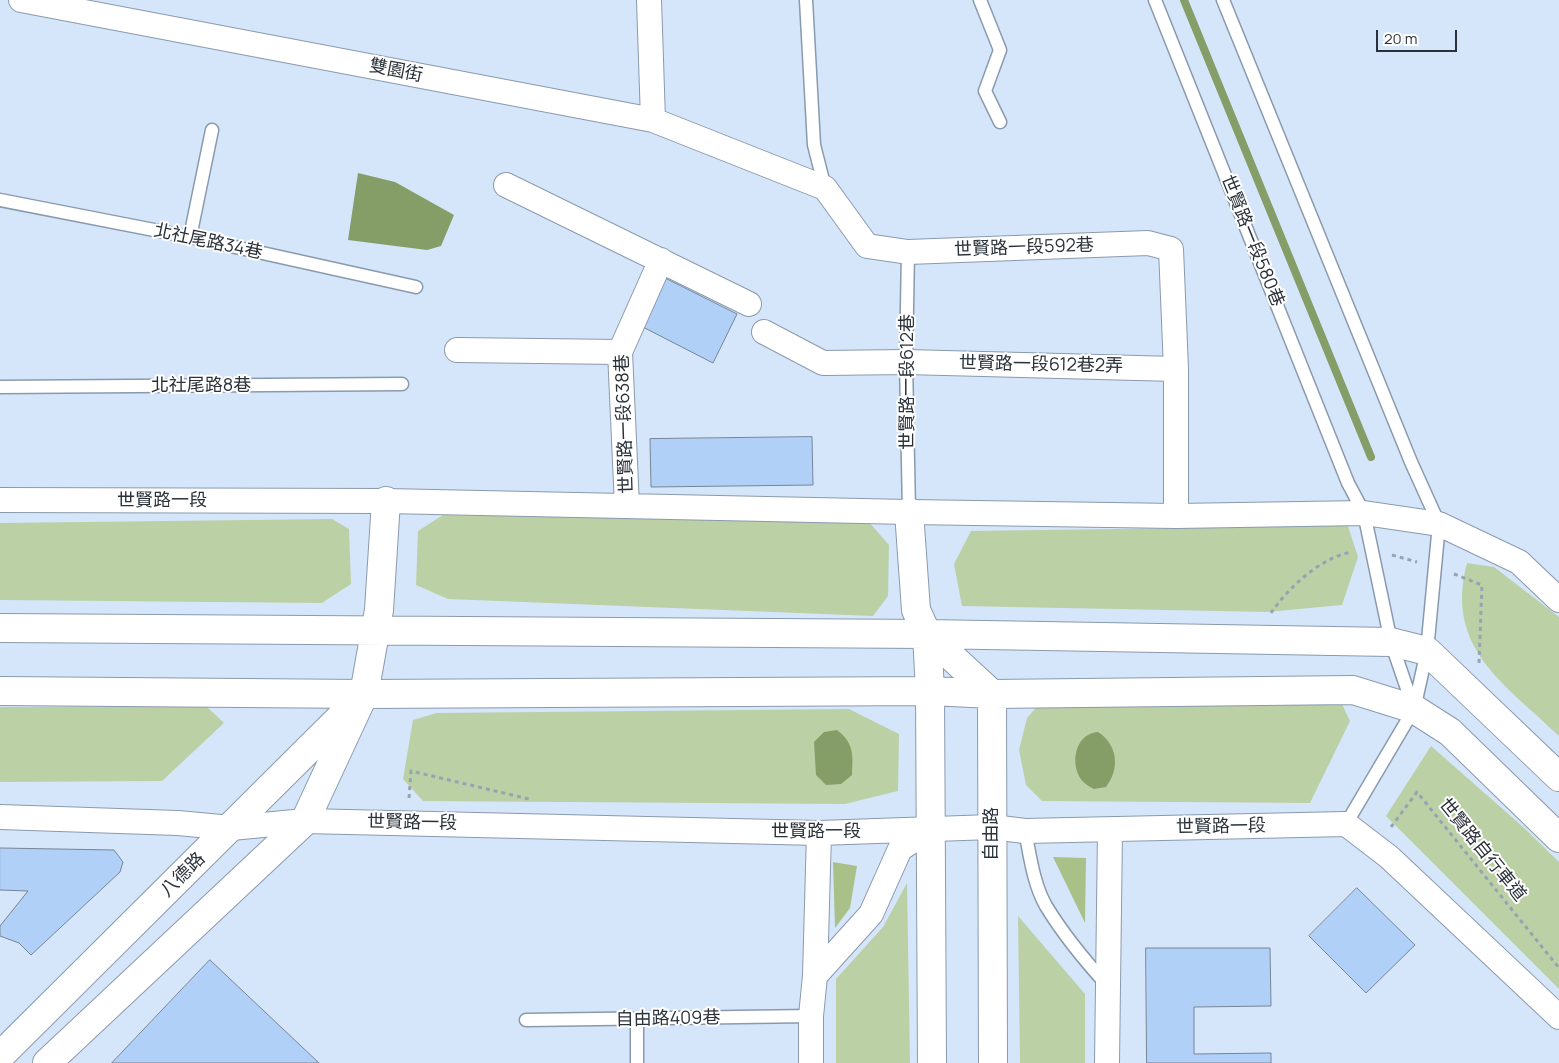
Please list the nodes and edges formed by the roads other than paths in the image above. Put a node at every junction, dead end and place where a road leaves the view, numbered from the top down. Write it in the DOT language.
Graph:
graph roads {
  1 [pos="21,0"];
  2 [pos="649,0"];
  3 [pos="806,0"];
  4 [pos="980,0"];
  5 [pos="1155,0"];
  6 [pos="1222,0"];
  7 [pos="653,120"];
  8 [pos="1000,122"];
  9 [pos="212,130"];
  10 [pos="506,185"];
  11 [pos="825,188"];
  12 [pos="0,200"];
  13 [pos="190,237"];
  14 [pos="908,252"];
  15 [pos="661,260"];
  16 [pos="416,287"];
  17 [pos="749,304"];
  18 [pos="764,332"];
  19 [pos="456,350"];
  20 [pos="620,352"];
  21 [pos="906,362"];
  22 [pos="1176,368"];
  23 [pos="402,384"];
  24 [pos="0,387"];
  25 [pos="0,500"];
  26 [pos="386,501"];
  27 [pos="627,506"];
  28 [pos="909,512"];
  29 [pos="1364,513"];
  30 [pos="1176,516"];
  31 [pos="1439,524"];
  32 [pos="1559,600"];
  33 [pos="0,628"];
  34 [pos="376,630"];
  35 [pos="927,634"];
  36 [pos="1391,642"];
  37 [pos="1427,651"];
  38 [pos="0,691"];
  39 [pos="930,691"];
  40 [pos="364,694"];
  41 [pos="992,694"];
  42 [pos="1414,709"];
  43 [pos="1559,777"];
  44 [pos="0,817"];
  45 [pos="305,821"];
  46 [pos="1346,824"];
  47 [pos="992,827"];
  48 [pos="231,828"];
  49 [pos="931,829"];
  50 [pos="1110,830"];
  51 [pos="1025,831"];
  52 [pos="819,833"];
  53 [pos="1559,838"];
  54 [pos="815,976"];
  55 [pos="1108,986"];
  56 [pos="811,1016"];
  57 [pos="1559,1017"];
  58 [pos="526,1020"];
  59 [pos="637,1020"];
  60 [pos="0,1056"];
  61 [pos="57,1060"];
  62 [pos="638,1063"];
  63 [pos="811,1063"];
  64 [pos="932,1063"];
  65 [pos="993,1063"];
  66 [pos="1107,1063"];
  1 -- 7 [label="street, 雙園街"];
  2 -- 7 [label="street"];
  3 -- 11 [label="lane"];
  4 -- 8 [label="lane"];
  5 -- 29 [label="lane, 世賢路一段580巷"];
  6 -- 31 [label="lane"];
  7 -- 11 [label="street"];
  9 -- 13 [label="lane"];
  10 -- 15 [label="street"];
  11 -- 14 [label="street, 世賢路一段592巷"];
  12 -- 13 [label="lane, 北社尾路34巷"];
  13 -- 16 [label="lane, 北社尾路34巷"];
  14 -- 21 [label="lane, 世賢路一段612巷"];
  14 -- 22 [label="street, 世賢路一段592巷"];
  15 -- 17 [label="street"];
  15 -- 20 [label="street, 世賢路一段638巷"];
  18 -- 21 [label="street, 世賢路一段612巷2弄"];
  19 -- 20 [label="street"];
  20 -- 27 [label="street, 世賢路一段638巷"];
  21 -- 22 [label="street, 世賢路一段612巷2弄"];
  21 -- 28 [label="lane, 世賢路一段612巷"];
  22 -- 30 [label="street, 世賢路一段592巷"];
  23 -- 24 [label="lane, 北社尾路8巷"];
  25 -- 26 [label="street, 世賢路一段"];
  26 -- 27 [label="street, 世賢路一段"];
  26 -- 34 [label="street"];
  27 -- 28 [label="street, 世賢路一段"];
  28 -- 30 [label="street, 世賢路一段"];
  28 -- 35 [label="street"];
  29 -- 30 [label="street, 世賢路一段"];
  29 -- 31 [label="street, 世賢路一段"];
  29 -- 36 [label="lane, 世賢路一段580巷"];
  31 -- 32 [label="street, 世賢路一段"];
  31 -- 37 [label="lane"];
  33 -- 34 [label="street"];
  34 -- 35 [label="street"];
  34 -- 40 [label="street"];
  35 -- 36 [label="street"];
  35 -- 39 [label="street"];
  35 -- 41 [label="street"];
  36 -- 37 [label="street"];
  36 -- 42 [label="lane, 世賢路一段580巷"];
  37 -- 42 [label="lane"];
  37 -- 43 [label="street"];
  38 -- 40 [label="street"];
  39 -- 40 [label="street"];
  39 -- 41 [label="street"];
  39 -- 49 [label="street"];
  40 -- 45 [label="street"];
  40 -- 48 [label="street, 八德路"];
  41 -- 42 [label="street"];
  41 -- 47 [label="street, 自由路"];
  42 -- 46 [label="lane"];
  42 -- 53 [label="street"];
  44 -- 48 [label="street, 世賢路一段"];
  45 -- 48 [label="street, 世賢路一段"];
  45 -- 52 [label="street, 世賢路一段"];
  45 -- 61 [label="street"];
  46 -- 50 [label="street, 世賢路一段"];
  46 -- 57 [label="street"];
  47 -- 49 [label="street, 世賢路一段"];
  47 -- 51 [label="street, 世賢路一段"];
  47 -- 65 [label="street, 自由路"];
  48 -- 60 [label="street, 八德路"];
  49 -- 52 [label="street, 世賢路一段"];
  49 -- 54 [label="street"];
  49 -- 64 [label="street"];
  50 -- 51 [label="street, 世賢路一段"];
  50 -- 55 [label="street"];
  51 -- 55 [label="lane, 自由路"];
  52 -- 54 [label="street"];
  54 -- 56 [label="street"];
  55 -- 66 [label="street"];
  56 -- 59 [label="lane, 自由路409巷"];
  56 -- 63 [label="street"];
  58 -- 59 [label="lane, 自由路409巷"];
  59 -- 62 [label="lane"];
}
